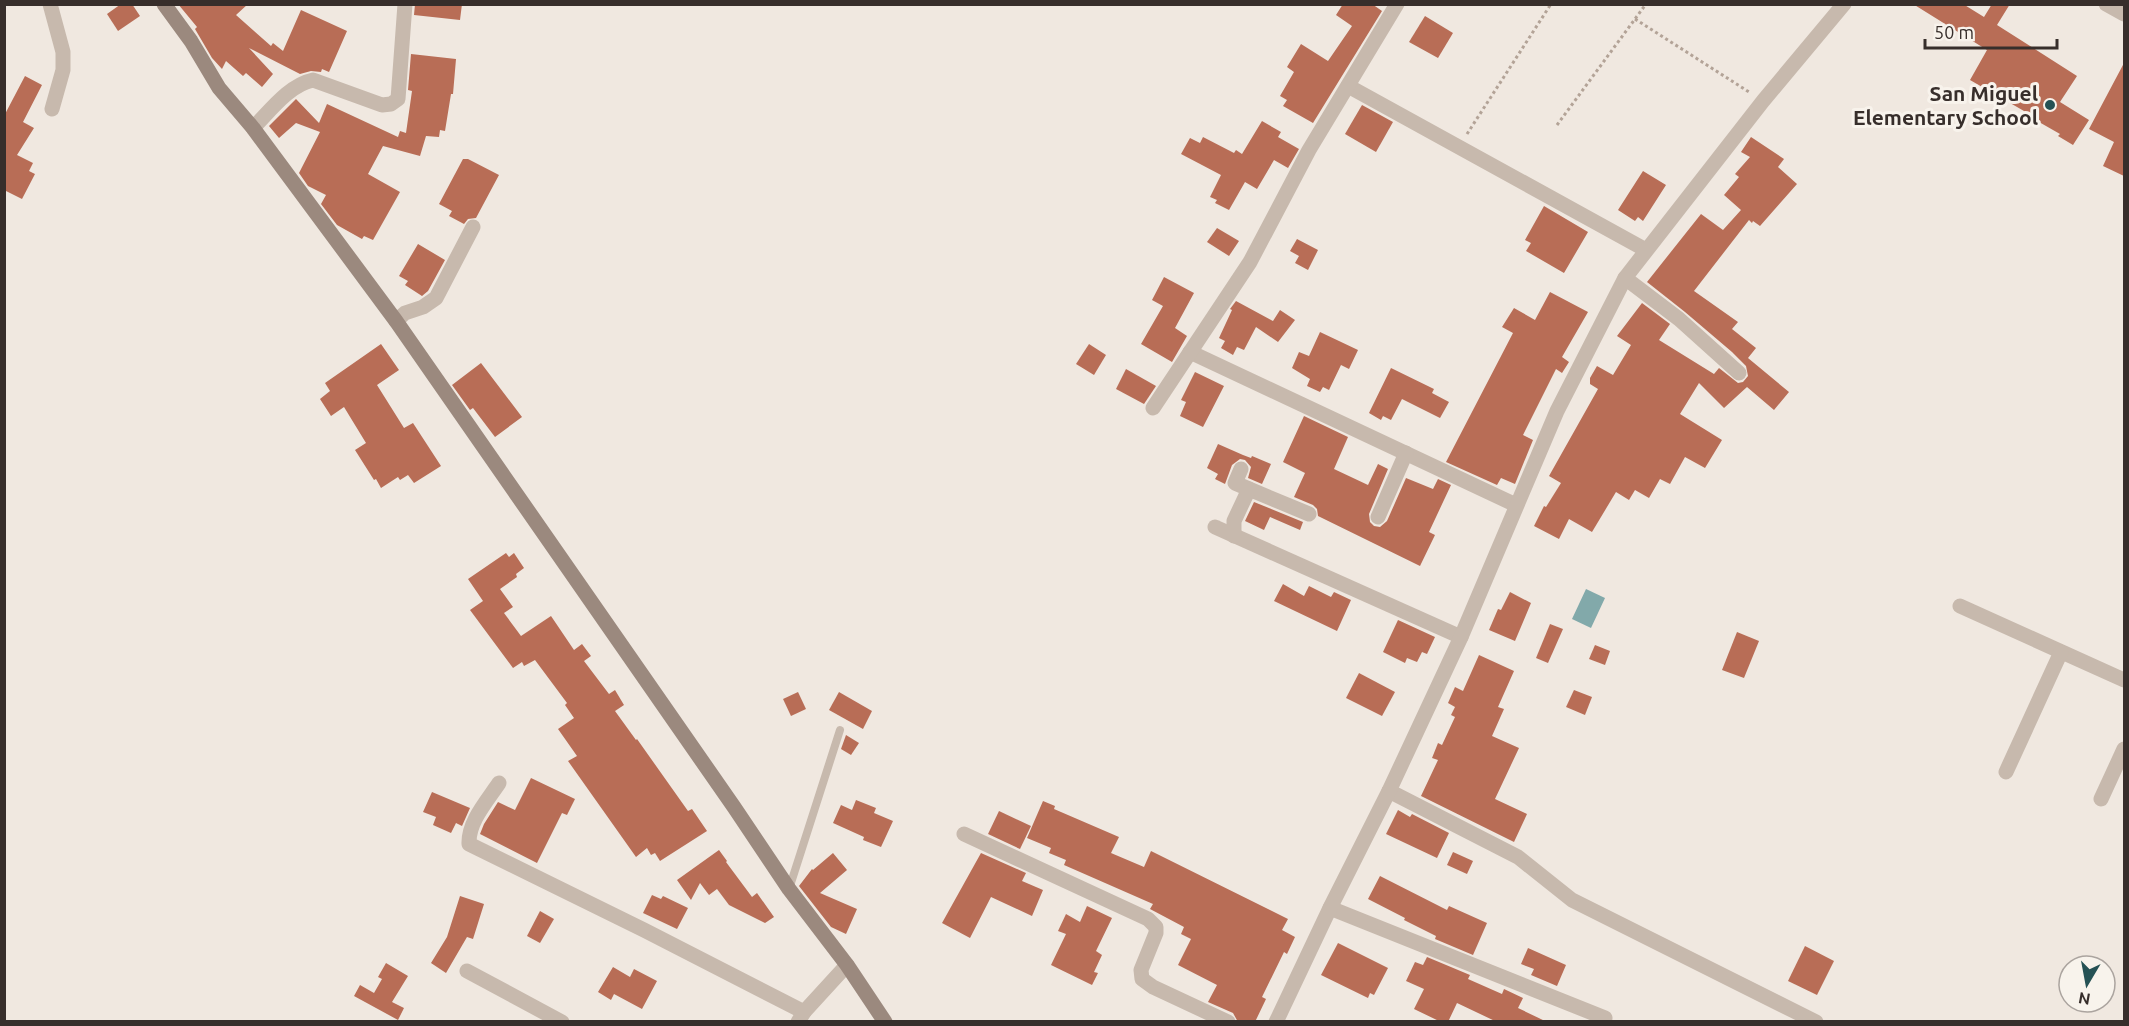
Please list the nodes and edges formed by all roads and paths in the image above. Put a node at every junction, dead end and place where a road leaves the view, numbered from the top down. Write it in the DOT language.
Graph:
graph roads {
  1 [pos="50,4"];
  2 [pos="164,4"];
  3 [pos="405,4"];
  4 [pos="1397,4"];
  5 [pos="1551,4"];
  6 [pos="1646,4"];
  7 [pos="1844,4"];
  8 [pos="2106,4"];
  9 [pos="2124,14"];
  10 [pos="1635,19"];
  11 [pos="1348,86"];
  12 [pos="1763,101"];
  13 [pos="52,109"];
  14 [pos="1557,125"];
  15 [pos="253,128"];
  16 [pos="1459,146"];
  17 [pos="473,227"];
  18 [pos="1646,250"];
  19 [pos="1625,278"];
  20 [pos="396,321"];
  21 [pos="1190,352"];
  22 [pos="1739,373"];
  23 [pos="1153,408"];
  24 [pos="1406,453"];
  25 [pos="1241,469"];
  26 [pos="1249,489"];
  27 [pos="1516,505"];
  28 [pos="1309,514"];
  29 [pos="1378,517"];
  30 [pos="1215,527"];
  31 [pos="1234,536"];
  32 [pos="1960,606"];
  33 [pos="1461,637"];
  34 [pos="2061,652"];
  35 [pos="2124,680"];
  36 [pos="840,730"];
  37 [pos="2124,749"];
  38 [pos="2006,772"];
  39 [pos="499,783"];
  40 [pos="1389,791"];
  41 [pos="2101,799"];
  42 [pos="964,834"];
  43 [pos="789,889"];
  44 [pos="1330,908"];
  45 [pos="847,965"];
  46 [pos="467,971"];
  47 [pos="801,1017"];
  48 [pos="1605,1018"];
  49 [pos="562,1022"];
  50 [pos="885,1022"];
  51 [pos="1228,1022"];
  52 [pos="1276,1022"];
  53 [pos="1816,1022"];
  1 -- 13 [label="street"];
  2 -- 15 [label="main road"];
  3 -- 15 [label="street"];
  4 -- 11 [label="street"];
  5 -- 16 [label="path"];
  6 -- 10 [label="path"];
  7 -- 12 [label="street"];
  8 -- 9 [label="street"];
  10 -- 12 [label="path"];
  10 -- 14 [label="path"];
  11 -- 16 [label="street"];
  11 -- 21 [label="street"];
  12 -- 18 [label="street"];
  15 -- 20 [label="main road"];
  16 -- 18 [label="street"];
  17 -- 20 [label="street"];
  18 -- 19 [label="street"];
  19 -- 22 [label="street"];
  19 -- 27 [label="street"];
  20 -- 43 [label="main road"];
  21 -- 23 [label="street"];
  21 -- 24 [label="street"];
  24 -- 27 [label="street"];
  24 -- 29 [label="street"];
  25 -- 26 [label="street"];
  26 -- 28 [label="street"];
  26 -- 31 [label="street"];
  27 -- 33 [label="street"];
  30 -- 31 [label="street"];
  31 -- 33 [label="street"];
  32 -- 34 [label="street"];
  33 -- 40 [label="street"];
  34 -- 35 [label="street"];
  34 -- 38 [label="street"];
  36 -- 43 [label="lane"];
  37 -- 41 [label="street"];
  39 -- 47 [label="street"];
  40 -- 44 [label="street"];
  40 -- 53 [label="street"];
  42 -- 51 [label="street"];
  43 -- 45 [label="main road"];
  44 -- 48 [label="street"];
  44 -- 52 [label="street"];
  45 -- 47 [label="street"];
  45 -- 50 [label="main road"];
  46 -- 49 [label="street"];
}
